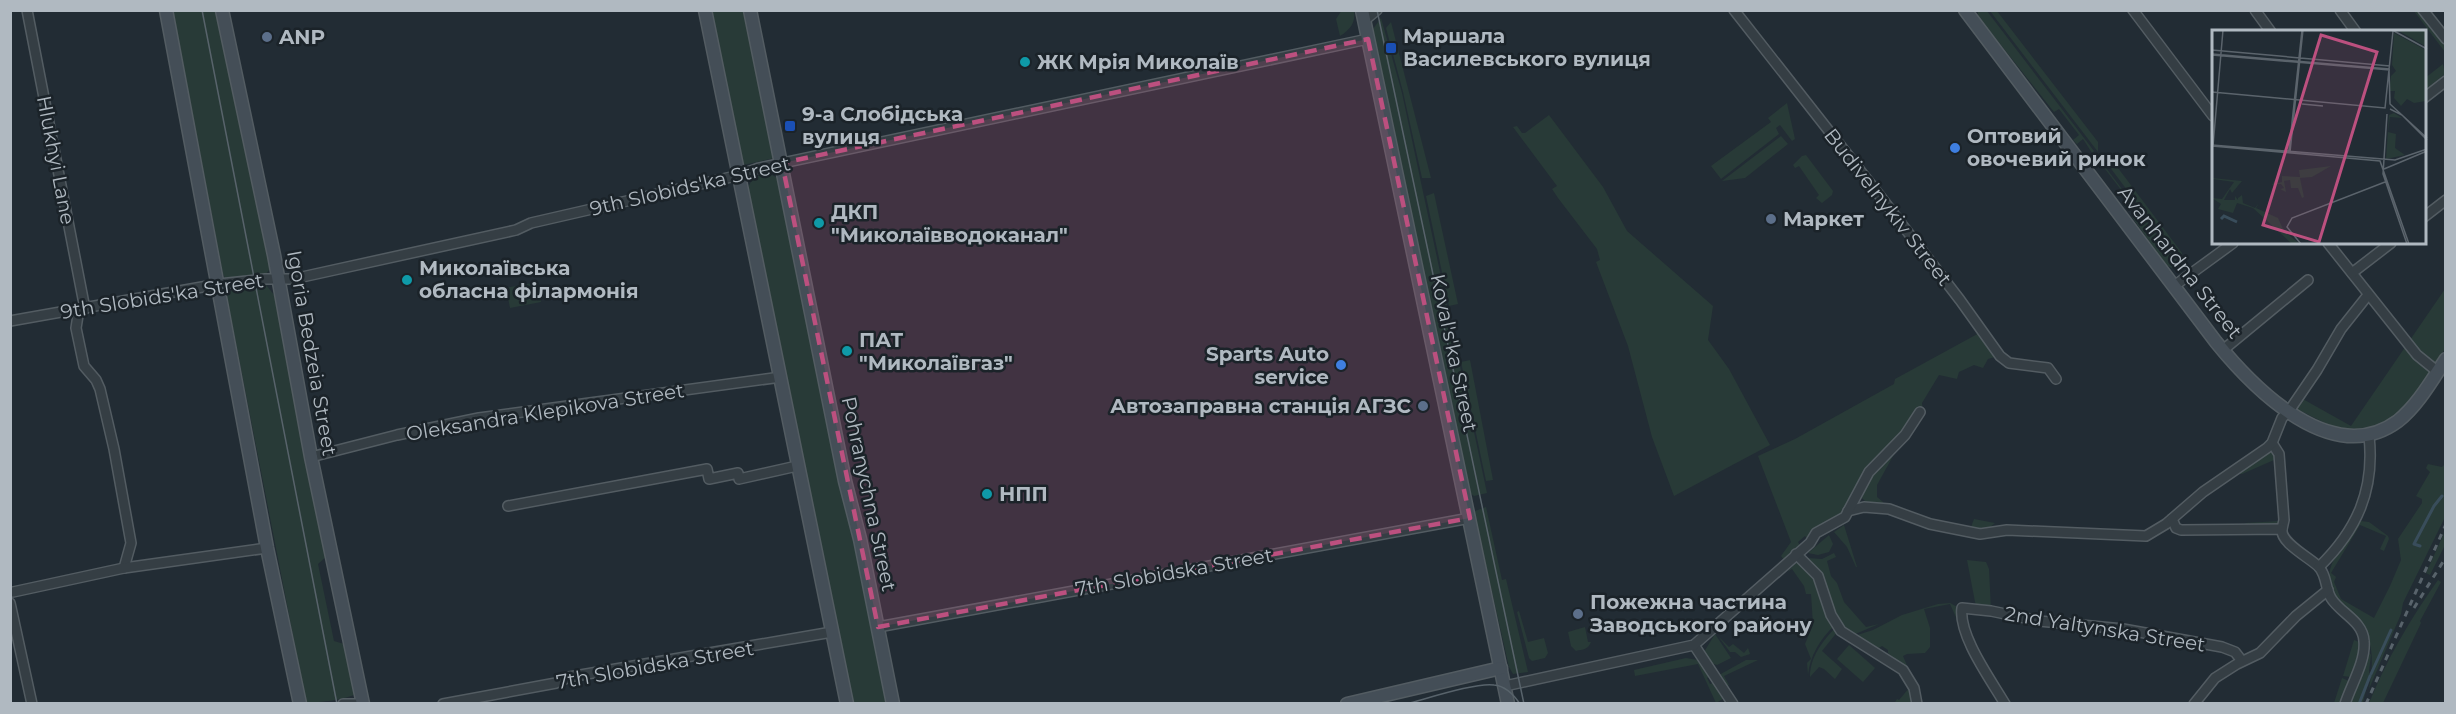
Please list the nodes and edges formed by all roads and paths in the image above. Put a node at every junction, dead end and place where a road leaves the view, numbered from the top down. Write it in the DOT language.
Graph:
graph roads {
  1 [pos="27,10"];
  2 [pos="166,10"];
  3 [pos="222,10"];
  4 [pos="705,10"];
  5 [pos="750,10"];
  6 [pos="1377,10"];
  7 [pos="1734,10"];
  8 [pos="1965,10"];
  9 [pos="2133,10"];
  10 [pos="2255,10"];
  11 [pos="2340,10"];
  12 [pos="2423,10"];
  13 [pos="1363,15"];
  14 [pos="2270,30"];
  15 [pos="2355,30"];
  16 [pos="1368,39"];
  17 [pos="2445,39"];
  18 [pos="2445,81"];
  19 [pos="2426,96"];
  20 [pos="2212,115"];
  21 [pos="782,163"];
  22 [pos="740,175"];
  23 [pos="2445,200"];
  24 [pos="2426,215"];
  25 [pos="2232,244"];
  26 [pos="2329,244"];
  27 [pos="2390,244"];
  28 [pos="2352,273"];
  29 [pos="277,279"];
  30 [pos="2308,280"];
  31 [pos="219,284"];
  32 [pos="2174,286"];
  33 [pos="2368,295"];
  34 [pos="82,309"];
  35 [pos="10,321"];
  36 [pos="2223,350"];
  37 [pos="2445,359"];
  38 [pos="2438,372"];
  39 [pos="781,377"];
  40 [pos="2056,379"];
  41 [pos="2289,411"];
  42 [pos="1920,412"];
  43 [pos="2369,436"];
  44 [pos="2272,443"];
  45 [pos="311,457"];
  46 [pos="797,466"];
  47 [pos="508,506"];
  48 [pos="1848,511"];
  49 [pos="1470,518"];
  50 [pos="2172,519"];
  51 [pos="2282,529"];
  52 [pos="267,548"];
  53 [pos="1796,554"];
  54 [pos="2319,567"];
  55 [pos="124,568"];
  56 [pos="2328,590"];
  57 [pos="11,591"];
  58 [pos="10,603"];
  59 [pos="878,627"];
  60 [pos="832,632"];
  61 [pos="1694,645"];
  62 [pos="2242,661"];
  63 [pos="1501,668"];
  64 [pos="1504,686"];
  65 [pos="363,703"];
  66 [pos="32,704"];
  67 [pos="300,704"];
  68 [pos="343,704"];
  69 [pos="443,704"];
  70 [pos="847,704"];
  71 [pos="894,704"];
  72 [pos="1347,704"];
  73 [pos="1508,704"];
  74 [pos="1733,704"];
  75 [pos="1917,704"];
  76 [pos="2005,704"];
  77 [pos="2194,704"];
  78 [pos="2345,704"];
  1 -- 34 [label="street, Hlukhyi Lane"];
  2 -- 31 [label="street"];
  3 -- 29 [label="street, Igoria Bedzeia Street"];
  4 -- 22 [label="street"];
  5 -- 21 [label="street, Pohranychna Street"];
  6 -- 13 [label="street"];
  7 -- 40 [label="street, Budivelnykiv Street"];
  8 -- 32 [label="street, Avanhardna Street"];
  9 -- 20 [label="street"];
  10 -- 14 [label="street"];
  11 -- 15 [label="street"];
  12 -- 17 [label="street"];
  13 -- 16 [label="street, Koval's'ka Street"];
  16 -- 21 [label="street, 9th Slobids'ka Street"];
  16 -- 49 [label="street, Koval's'ka Street"];
  18 -- 19 [label="street"];
  21 -- 22 [label="street, 9th Slobids'ka Street"];
  21 -- 59 [label="street, Pohranychna Street"];
  22 -- 29 [label="street, 9th Slobids'ka Street"];
  22 -- 39 [label="street"];
  23 -- 24 [label="street"];
  25 -- 32 [label="street"];
  26 -- 28 [label="street"];
  27 -- 28 [label="street"];
  28 -- 33 [label="street"];
  29 -- 31 [label="street, 9th Slobids'ka Street"];
  29 -- 45 [label="street, Igoria Bedzeia Street"];
  30 -- 36 [label="street"];
  31 -- 34 [label="street, 9th Slobids'ka Street"];
  31 -- 52 [label="street"];
  32 -- 36 [label="street, Avanhardna Street"];
  33 -- 38 [label="street"];
  33 -- 41 [label="street"];
  34 -- 35 [label="street, 9th Slobids'ka Street"];
  34 -- 55 [label="street, Hlukhyi Lane"];
  36 -- 41 [label="street, Avanhardna Street"];
  37 -- 38 [label="street"];
  38 -- 43 [label="street"];
  39 -- 45 [label="street, Oleksandra Klepikova Street"];
  39 -- 46 [label="street"];
  41 -- 43 [label="street, Avanhardna Street"];
  41 -- 44 [label="street"];
  42 -- 48 [label="street"];
  43 -- 54 [label="street"];
  44 -- 50 [label="street"];
  44 -- 51 [label="street"];
  45 -- 65 [label="street, Igoria Bedzeia Street"];
  46 -- 47 [label="street"];
  46 -- 60 [label="street"];
  48 -- 50 [label="street"];
  48 -- 53 [label="street"];
  49 -- 59 [label="street, 7th Slobidska Street"];
  49 -- 63 [label="street, Koval's'ka Street"];
  50 -- 51 [label="street"];
  51 -- 54 [label="street"];
  52 -- 55 [label="street"];
  52 -- 67 [label="street"];
  53 -- 61 [label="street"];
  53 -- 75 [label="street"];
  54 -- 56 [label="street"];
  55 -- 57 [label="street"];
  56 -- 62 [label="street"];
  56 -- 78 [label="street"];
  58 -- 66 [label="street"];
  59 -- 71 [label="street, Pohranychna Street"];
  60 -- 69 [label="street, 7th Slobidska Street"];
  60 -- 70 [label="street"];
  61 -- 64 [label="street"];
  61 -- 74 [label="street"];
  62 -- 76 [label="street, 2nd Yaltynska Street"];
  62 -- 77 [label="street"];
  63 -- 64 [label="street, Koval's'ka Street"];
  63 -- 72 [label="street"];
  64 -- 73 [label="street, Koval's'ka Street"];
  65 -- 68 [label="street"];
}
